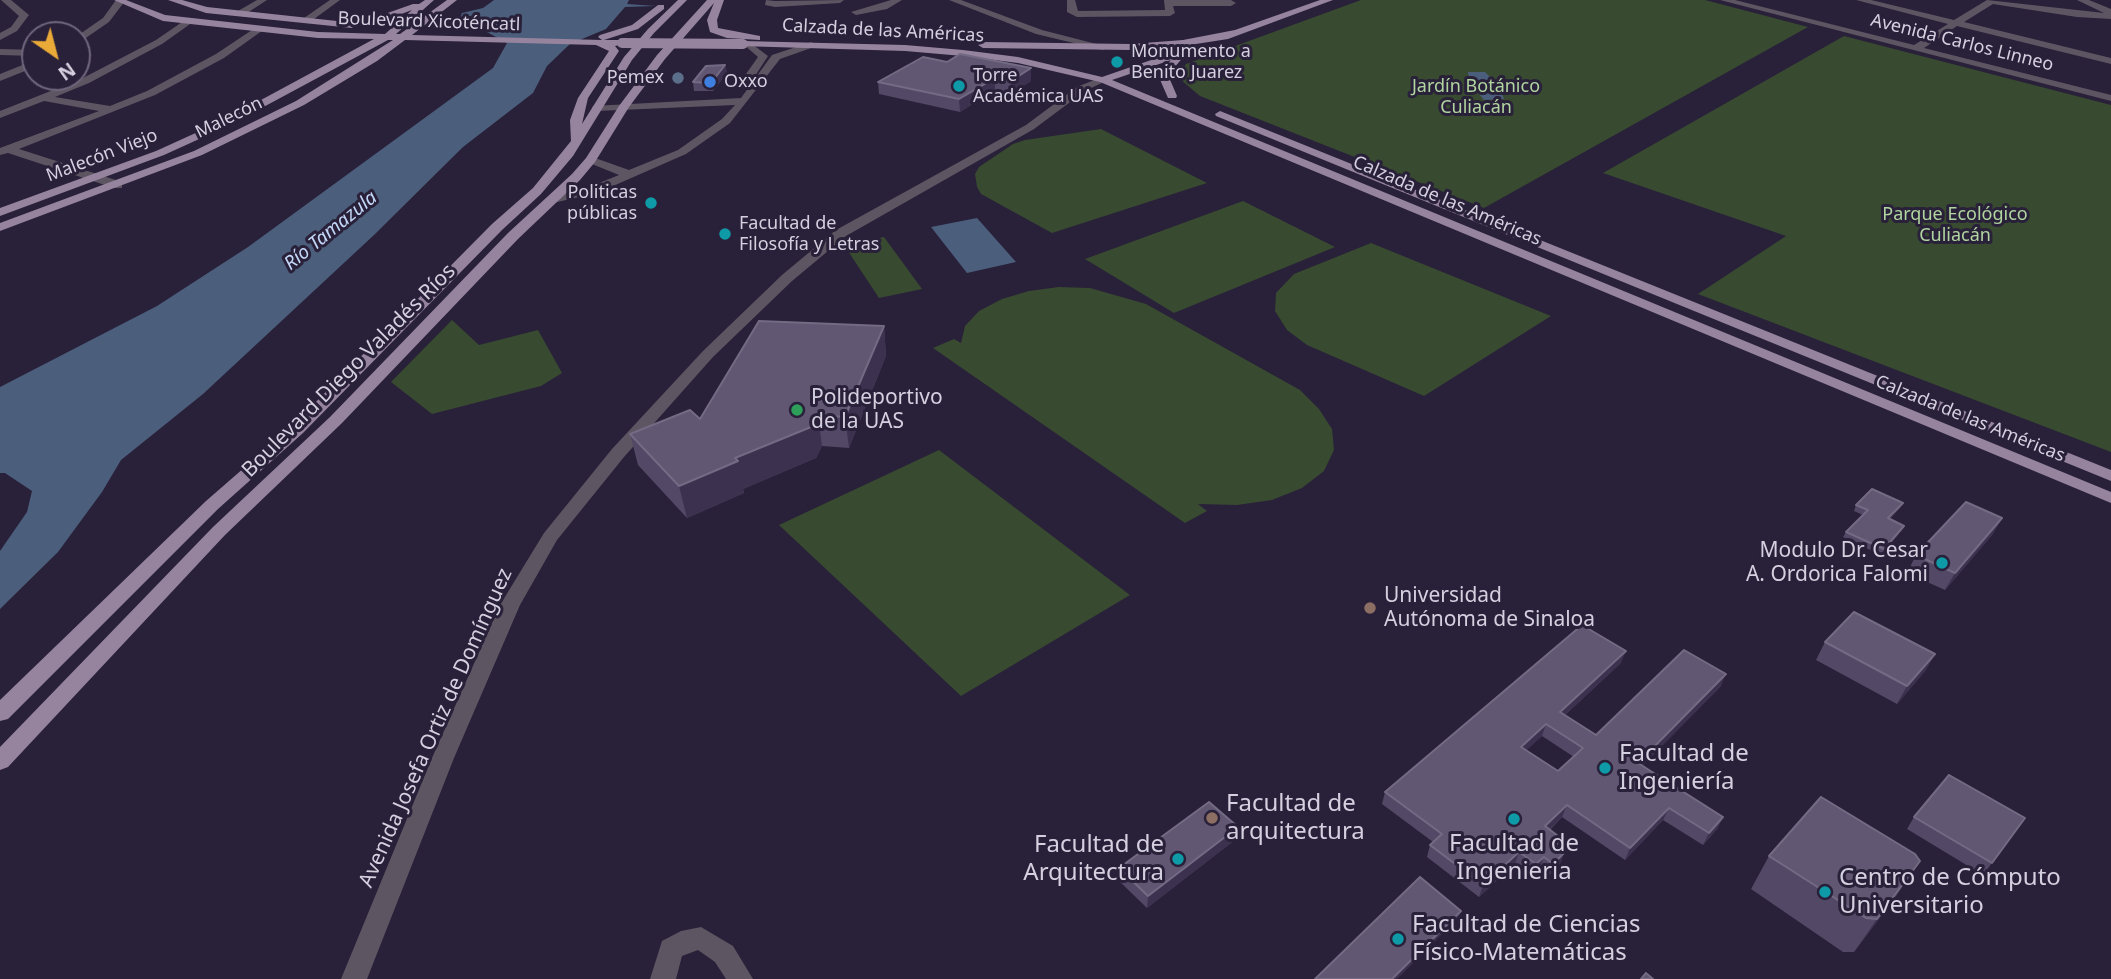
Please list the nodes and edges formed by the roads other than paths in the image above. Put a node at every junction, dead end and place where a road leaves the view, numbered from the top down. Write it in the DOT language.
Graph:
graph roads {
  1 [pos="2,0"];
  2 [pos="263,0"];
  3 [pos="336,0"];
  4 [pos="429,0"];
  5 [pos="453,0"];
  6 [pos="669,0"];
  7 [pos="683,0"];
  8 [pos="712,0"];
  9 [pos="720,0"];
  10 [pos="771,0"];
  11 [pos="819,0"];
  12 [pos="840,0"];
  13 [pos="898,0"];
  14 [pos="953,0"];
  15 [pos="1070,0"];
  16 [pos="1724,0"];
  17 [pos="1860,0"];
  18 [pos="1992,0"];
  19 [pos="2081,0"];
  20 [pos="2095,0"];
  21 [pos="119,1"];
  22 [pos="178,1"];
  23 [pos="784,1"];
  24 [pos="1323,1"];
  25 [pos="1169,2"];
  26 [pos="1231,3"];
  27 [pos="2111,7"];
  28 [pos="856,12"];
  29 [pos="242,13"];
  30 [pos="436,13"];
  31 [pos="2111,14"];
  32 [pos="307,20"];
  33 [pos="188,22"];
  34 [pos="328,22"];
  35 [pos="1955,23"];
  36 [pos="261,29"];
  37 [pos="91,31"];
  38 [pos="1040,32"];
  39 [pos="1234,33"];
  40 [pos="399,34"];
  41 [pos="318,35"];
  42 [pos="435,36"];
  43 [pos="0,37"];
  44 [pos="595,41"];
  45 [pos="785,41"];
  46 [pos="746,43"];
  47 [pos="811,45"];
  48 [pos="982,45"];
  49 [pos="1030,46"];
  50 [pos="1103,47"];
  51 [pos="1916,49"];
  52 [pos="1184,51"];
  53 [pos="0,52"];
  54 [pos="21,53"];
  55 [pos="344,58"];
  56 [pos="2111,61"];
  57 [pos="1037,64"];
  58 [pos="21,69"];
  59 [pos="0,78"];
  60 [pos="1102,80"];
  61 [pos="1172,96"];
  62 [pos="44,98"];
  63 [pos="2111,98"];
  64 [pos="744,102"];
  65 [pos="626,104"];
  66 [pos="599,105"];
  67 [pos="113,110"];
  68 [pos="0,115"];
  69 [pos="576,141"];
  70 [pos="4,151"];
  71 [pos="591,160"];
  72 [pos="631,175"];
  73 [pos="97,178"];
  74 [pos="118,185"];
  75 [pos="553,199"];
  76 [pos="0,212"];
  77 [pos="0,227"];
  78 [pos="2111,476"];
  79 [pos="2111,498"];
  80 [pos="0,713"];
  81 [pos="0,761"];
  82 [pos="354,979"];
  83 [pos="663,979"];
  84 [pos="740,979"];
  1 -- 43 [label="street"];
  2 -- 29 [label="street"];
  3 -- 32 [label="street"];
  4 -- 34 [label="main road"];
  4 -- 40 [label="main road, Malecón Viejo"];
  5 -- 30 [label="main road, Malecón"];
  6 -- 44 [label="main road"];
  7 -- 66 [label="main road, Boulevard Diego Valadés Ríos"];
  8 -- 65 [label="main road, Boulevard Diego Valadés Ríos"];
  9 -- 45 [label="main road"];
  10 -- 23 [label="street"];
  11 -- 12 [label="street"];
  11 -- 23 [label="street"];
  13 -- 28 [label="street"];
  14 -- 38 [label="street"];
  15 -- 25 [label="street"];
  16 -- 51 [label="street, Avenida Carlos Linneo"];
  17 -- 35 [label="street"];
  18 -- 31 [label="street"];
  18 -- 35 [label="street"];
  19 -- 31 [label="street"];
  20 -- 27 [label="street"];
  21 -- 33 [label="main road, Boulevard Xicoténcatl"];
  21 -- 37 [label="street"];
  22 -- 29 [label="main road, Boulevard Xicoténcatl"];
  24 -- 39 [label="main road, Avenida Josefa Ortiz de Domínguez"];
  25 -- 26 [label="street"];
  29 -- 32 [label="main road, Boulevard Xicoténcatl"];
  30 -- 40 [label="main road, Malecón"];
  30 -- 42 [label="main road"];
  32 -- 34 [label="main road, Boulevard Xicoténcatl"];
  33 -- 36 [label="main road, Boulevard Xicoténcatl"];
  33 -- 62 [label="street"];
  34 -- 40 [label="main road, Boulevard Xicoténcatl"];
  35 -- 51 [label="street"];
  35 -- 56 [label="street"];
  36 -- 41 [label="main road, Boulevard Xicoténcatl"];
  36 -- 67 [label="street"];
  38 -- 49 [label="street"];
  38 -- 50 [label="street"];
  39 -- 50 [label="main road"];
  39 -- 52 [label="main road, Avenida Josefa Ortiz de Domínguez"];
  40 -- 41 [label="main road, Boulevard Xicoténcatl"];
  40 -- 42 [label="main road, Boulevard Xicoténcatl"];
  40 -- 55 [label="main road, Malecón Viejo"];
  40 -- 74 [label="main road, Malecón"];
  41 -- 55 [label="main road"];
  42 -- 44 [label="main road, Boulevard Xicoténcatl"];
  44 -- 46 [label="main road, Boulevard Xicoténcatl, bridge"];
  44 -- 69 [label="main road"];
  45 -- 46 [label="main road, Calzada de las Américas"];
  45 -- 48 [label="main road, Calzada de las Américas"];
  46 -- 47 [label="main road, Calzada de las Américas"];
  46 -- 65 [label="street"];
  47 -- 57 [label="main road, Calzada de las Américas"];
  47 -- 64 [label="street"];
  48 -- 49 [label="main road"];
  48 -- 60 [label="main road, Calzada de las Américas"];
  49 -- 50 [label="main road"];
  51 -- 63 [label="street, Avenida Carlos Linneo"];
  52 -- 60 [label="main road, Avenida Josefa Ortiz de Domínguez"];
  52 -- 61 [label="main road"];
  53 -- 54 [label="street"];
  55 -- 73 [label="main road, Malecón Viejo"];
  57 -- 60 [label="main road"];
  57 -- 60 [label="main road, Calzada de las Américas"];
  58 -- 59 [label="street"];
  60 -- 61 [label="main road, Calzada de las Américas"];
  60 -- 79 [label="main road, Calzada de las Américas"];
  60 -- 82 [label="street, Avenida Josefa Ortiz de Domínguez"];
  61 -- 78 [label="main road, Calzada de las Américas"];
  62 -- 67 [label="street"];
  62 -- 68 [label="street"];
  64 -- 65 [label="street"];
  64 -- 72 [label="street"];
  65 -- 66 [label="street"];
  65 -- 71 [label="main road, Boulevard Diego Valadés Ríos"];
  66 -- 69 [label="main road, Boulevard Diego Valadés Ríos"];
  67 -- 70 [label="street"];
  69 -- 80 [label="main road, Boulevard Diego Valadés Ríos"];
  70 -- 73 [label="street"];
  71 -- 72 [label="street"];
  71 -- 75 [label="main road, Boulevard Diego Valadés Ríos"];
  72 -- 75 [label="street"];
  73 -- 74 [label="street"];
  73 -- 76 [label="main road, Malecón Viejo"];
  74 -- 77 [label="main road, Malecón"];
  75 -- 81 [label="main road, Boulevard Diego Valadés Ríos"];
  83 -- 84 [label="street"];
}
